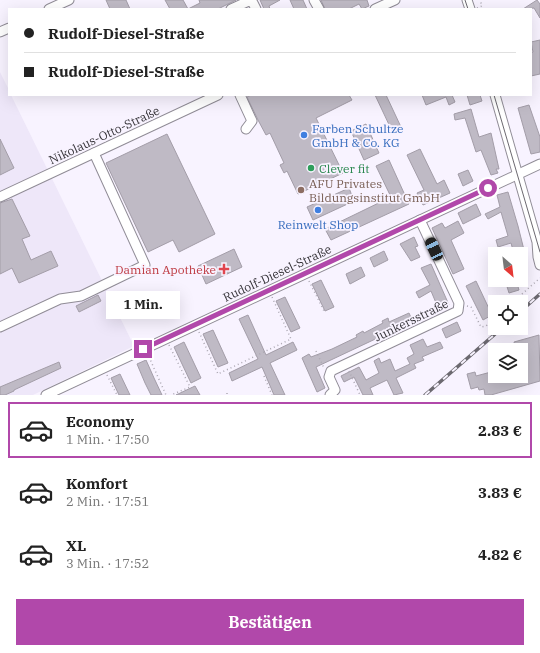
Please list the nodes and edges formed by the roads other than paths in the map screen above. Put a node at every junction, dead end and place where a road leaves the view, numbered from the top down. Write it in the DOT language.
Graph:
graph roads {
  1 [pos="69,0"];
  2 [pos="395,0"];
  3 [pos="51,8"];
  4 [pos="233,8"];
  5 [pos="256,8"];
  6 [pos="377,8"];
  7 [pos="216,96"];
  8 [pos="240,96"];
  9 [pos="495,96"];
  10 [pos="246,129"];
  11 [pos="94,153"];
  12 [pos="540,164"];
  13 [pos="518,174"];
  14 [pos="0,197"];
  15 [pos="420,220"];
  16 [pos="539,244"];
  17 [pos="540,265"];
  18 [pos="0,327"];
  19 [pos="46,395"];
  20 [pos="330,395"];
  1 -- 3 [label="street"];
  2 -- 6 [label="street"];
  4 -- 5 [label="street"];
  7 -- 11 [label="street, Nikolaus-Otto-Straße"];
  8 -- 10 [label="street"];
  9 -- 13 [label="street"];
  11 -- 14 [label="street, Nikolaus-Otto-Straße"];
  11 -- 18 [label="street"];
  12 -- 13 [label="street, Rudolf-Diesel-Straße"];
  13 -- 15 [label="street, Rudolf-Diesel-Straße"];
  13 -- 16 [label="street"];
  15 -- 19 [label="street, Rudolf-Diesel-Straße"];
  15 -- 20 [label="street, Junkersstraße"];
  16 -- 17 [label="street"];
}
